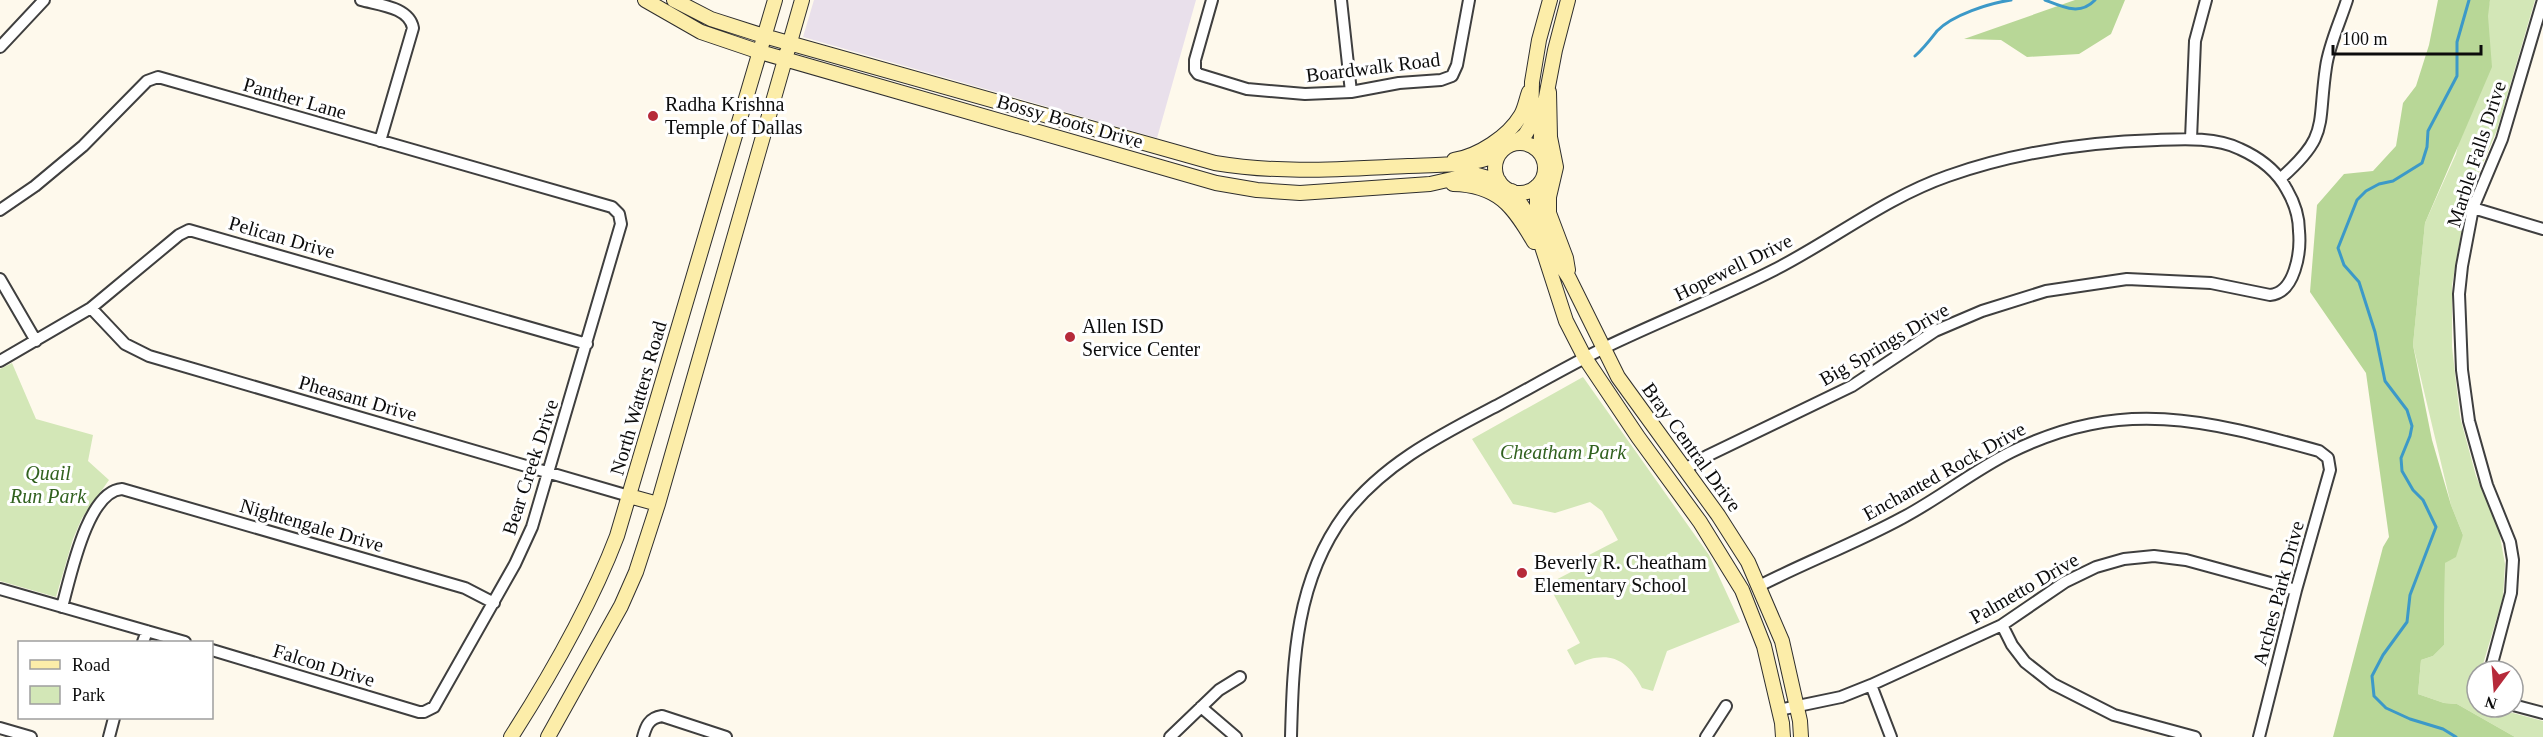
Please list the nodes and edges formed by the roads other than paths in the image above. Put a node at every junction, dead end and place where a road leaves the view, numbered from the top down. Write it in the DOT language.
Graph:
graph roads {
  1 [pos="44,0"];
  2 [pos="361,0"];
  3 [pos="645,0"];
  4 [pos="674,0"];
  5 [pos="775,0"];
  6 [pos="802,0"];
  7 [pos="1212,0"];
  8 [pos="1341,0"];
  9 [pos="1469,0"];
  10 [pos="1550,0"];
  11 [pos="1568,0"];
  12 [pos="2206,0"];
  13 [pos="2347,0"];
  14 [pos="2543,0"];
  15 [pos="764,36"];
  16 [pos="790,44"];
  17 [pos="0,46"];
  18 [pos="760,52"];
  19 [pos="785,60"];
  20 [pos="1532,82"];
  21 [pos="1351,92"];
  22 [pos="1549,92"];
  23 [pos="2191,139"];
  24 [pos="380,141"];
  25 [pos="1515,143"];
  26 [pos="1540,153"];
  27 [pos="1498,155"];
  28 [pos="1429,165"];
  29 [pos="2280,179"];
  30 [pos="1499,181"];
  31 [pos="1430,184"];
  32 [pos="1537,186"];
  33 [pos="1512,191"];
  34 [pos="2473,208"];
  35 [pos="0,210"];
  36 [pos="619,214"];
  37 [pos="2543,229"];
  38 [pos="1569,278"];
  39 [pos="0,279"];
  40 [pos="1551,279"];
  41 [pos="2288,286"];
  42 [pos="91,308"];
  43 [pos="36,341"];
  44 [pos="587,344"];
  45 [pos="1604,349"];
  46 [pos="1585,358"];
  47 [pos="0,361"];
  48 [pos="2328,458"];
  49 [pos="1686,469"];
  50 [pos="550,472"];
  51 [pos="629,496"];
  52 [pos="658,504"];
  53 [pos="1759,586"];
  54 [pos="0,589"];
  55 [pos="2296,590"];
  56 [pos="494,603"];
  57 [pos="62,607"];
  58 [pos="2002,625"];
  59 [pos="147,631"];
  60 [pos="143,641"];
  61 [pos="182,641"];
  62 [pos="213,650"];
  63 [pos="2493,659"];
  64 [pos="1240,677"];
  65 [pos="1871,685"];
  66 [pos="1726,706"];
  67 [pos="1797,706"];
  68 [pos="1201,707"];
  69 [pos="2525,709"];
  70 [pos="1779,710"];
  71 [pos="427,711"];
  72 [pos="2543,714"];
  73 [pos="114,719"];
  74 [pos="0,728"];
  75 [pos="31,737"];
  76 [pos="109,737"];
  77 [pos="510,737"];
  78 [pos="548,737"];
  79 [pos="643,737"];
  80 [pos="726,737"];
  81 [pos="1170,737"];
  82 [pos="1236,737"];
  83 [pos="1291,737"];
  84 [pos="1706,737"];
  85 [pos="1783,737"];
  86 [pos="1802,737"];
  87 [pos="1891,737"];
  88 [pos="2195,737"];
  89 [pos="2259,737"];
  1 -- 17 [label="street"];
  2 -- 24 [label="street"];
  3 -- 18 [label="street, Bossy Boots Drive"];
  4 -- 15 [label="street, Bossy Boots Drive"];
  5 -- 15 [label="street, North Watters Road"];
  6 -- 16 [label="street"];
  7 -- 21 [label="street, Boardwalk Road"];
  8 -- 21 [label="street"];
  9 -- 21 [label="street, Boardwalk Road"];
  10 -- 20 [label="street"];
  11 -- 22 [label="street"];
  12 -- 23 [label="street"];
  13 -- 29 [label="street"];
  14 -- 34 [label="street, Marble Falls Drive"];
  15 -- 16 [label="street, Bossy Boots Drive"];
  15 -- 18 [label="street, North Watters Road"];
  16 -- 19 [label="street"];
  16 -- 28 [label="street, Bossy Boots Drive"];
  18 -- 19 [label="street, Bossy Boots Drive"];
  18 -- 51 [label="street, North Watters Road"];
  19 -- 31 [label="street, Bossy Boots Drive"];
  19 -- 52 [label="street"];
  20 -- 25 [label="street"];
  20 -- 28 [label="street"];
  22 -- 26 [label="street"];
  22 -- 38 [label="street"];
  23 -- 29 [label="street, Hopewell Drive"];
  23 -- 45 [label="street, Hopewell Drive"];
  24 -- 35 [label="street, Panther Lane"];
  24 -- 36 [label="street, Panther Lane"];
  25 -- 26 [label="street"];
  25 -- 27 [label="street"];
  26 -- 32 [label="street"];
  27 -- 28 [label="street, Bossy Boots Drive"];
  27 -- 30 [label="street"];
  29 -- 41 [label="street, Hopewell Drive"];
  30 -- 31 [label="street, Bossy Boots Drive"];
  30 -- 33 [label="street"];
  31 -- 40 [label="street"];
  32 -- 33 [label="street"];
  32 -- 38 [label="street, Bray Central Drive"];
  33 -- 40 [label="street, Bray Central Drive"];
  34 -- 37 [label="street"];
  34 -- 63 [label="street, Marble Falls Drive"];
  36 -- 44 [label="street, Bear Creek Drive"];
  38 -- 45 [label="street, Bray Central Drive"];
  39 -- 43 [label="street"];
  40 -- 46 [label="street, Bray Central Drive"];
  41 -- 49 [label="street, Big Springs Drive"];
  42 -- 43 [label="street, Pelican Drive"];
  42 -- 44 [label="street, Pelican Drive"];
  42 -- 50 [label="street, Pheasant Drive"];
  43 -- 47 [label="street, Pelican Drive"];
  44 -- 50 [label="street, Bear Creek Drive"];
  45 -- 46 [label="street, Hopewell Drive"];
  45 -- 49 [label="street, Bray Central Drive"];
  46 -- 70 [label="street, Bray Central Drive"];
  46 -- 83 [label="street, Hopewell Drive"];
  48 -- 53 [label="street, Enchanted Rock Drive"];
  48 -- 55 [label="street, Arches Park Drive"];
  49 -- 53 [label="street, Bray Central Drive"];
  50 -- 51 [label="street, Pheasant Drive"];
  50 -- 56 [label="street, Bear Creek Drive"];
  51 -- 52 [label="street"];
  51 -- 77 [label="street, North Watters Road"];
  52 -- 78 [label="street"];
  53 -- 67 [label="street, Bray Central Drive"];
  54 -- 57 [label="street"];
  55 -- 58 [label="street, Palmetto Drive"];
  55 -- 89 [label="street, Arches Park Drive"];
  56 -- 57 [label="street, Nightengale Drive"];
  56 -- 71 [label="street, Bear Creek Drive"];
  57 -- 59 [label="street"];
  58 -- 65 [label="street, Palmetto Drive"];
  58 -- 88 [label="street"];
  59 -- 60 [label="street"];
  59 -- 61 [label="street"];
  62 -- 71 [label="street, Falcon Drive"];
  64 -- 68 [label="street"];
  65 -- 67 [label="street, Palmetto Drive"];
  65 -- 87 [label="street"];
  66 -- 84 [label="street"];
  67 -- 70 [label="street, Palmetto Drive"];
  67 -- 86 [label="street, Bray Central Drive"];
  68 -- 81 [label="street"];
  68 -- 82 [label="street"];
  69 -- 72 [label="street"];
  70 -- 85 [label="street, Bray Central Drive"];
  73 -- 76 [label="street"];
  74 -- 75 [label="street"];
  79 -- 80 [label="street"];
}
